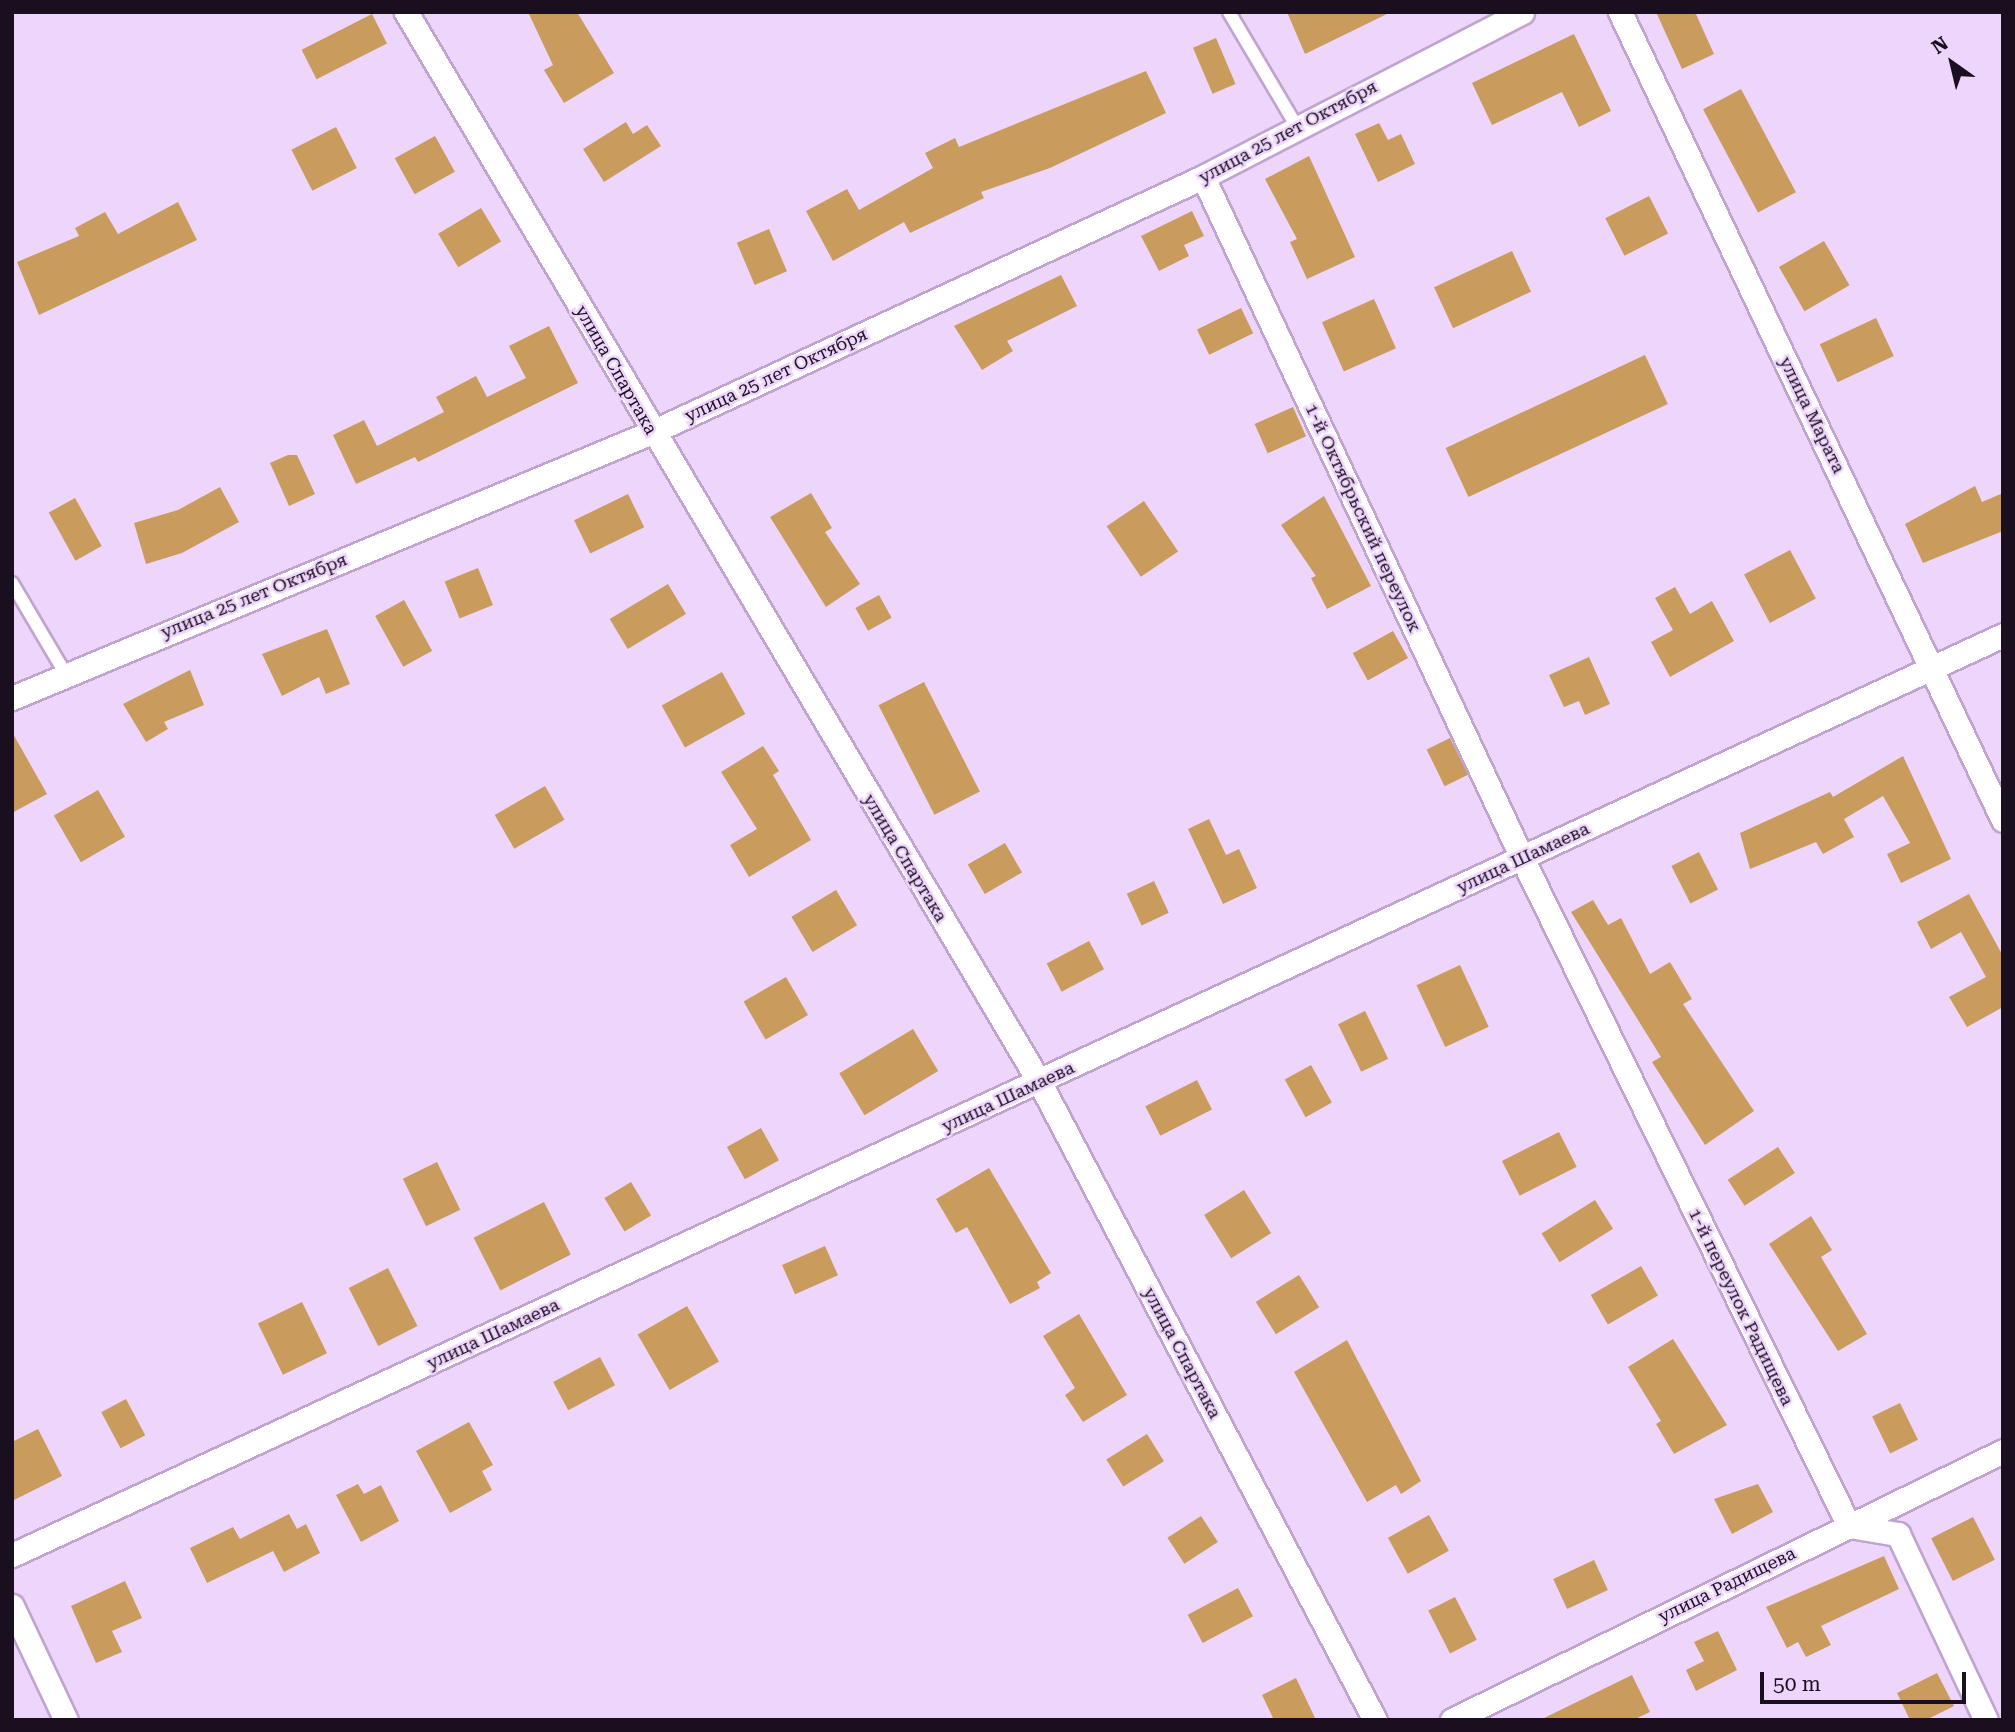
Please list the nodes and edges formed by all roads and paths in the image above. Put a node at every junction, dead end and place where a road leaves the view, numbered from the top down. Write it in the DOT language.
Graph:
graph roads {
  1 [pos="405,12"];
  2 [pos="1229,12"];
  3 [pos="1522,12"];
  4 [pos="1620,12"];
  5 [pos="1297,127"];
  6 [pos="1203,177"];
  7 [pos="652,432"];
  8 [pos="12,583"];
  9 [pos="2003,635"];
  10 [pos="1933,669"];
  11 [pos="65,673"];
  12 [pos="12,698"];
  13 [pos="2003,820"];
  14 [pos="1522,858"];
  15 [pos="1040,1083"];
  16 [pos="2003,1451"];
  17 [pos="1849,1526"];
  18 [pos="12,1555"];
  19 [pos="12,1606"];
  20 [pos="66,1720"];
  21 [pos="1375,1720"];
  22 [pos="1452,1720"];
  23 [pos="1986,1720"];
  1 -- 7 [label="street, улица Спартака"];
  2 -- 5 [label="lane"];
  3 -- 5 [label="street, улица 25 лет Октября"];
  4 -- 10 [label="street, улица Марата"];
  5 -- 6 [label="street, улица 25 лет Октября"];
  6 -- 7 [label="street, улица 25 лет Октября"];
  6 -- 14 [label="street, 1-й Октябрьский переулок"];
  7 -- 11 [label="street, улица 25 лет Октября"];
  7 -- 15 [label="street, улица Спартака"];
  8 -- 11 [label="lane"];
  9 -- 10 [label="street, улица Шамаева"];
  10 -- 13 [label="street, улица Марата"];
  10 -- 14 [label="street, улица Шамаева"];
  11 -- 12 [label="street, улица 25 лет Октября"];
  14 -- 15 [label="street, улица Шамаева"];
  14 -- 17 [label="street, 1-й переулок Радищева"];
  15 -- 18 [label="street, улица Шамаева"];
  15 -- 21 [label="street, улица Спартака"];
  16 -- 17 [label="street, улица Радищева"];
  17 -- 22 [label="street, улица Радищева"];
  17 -- 23 [label="street"];
  19 -- 20 [label="street"];
}
